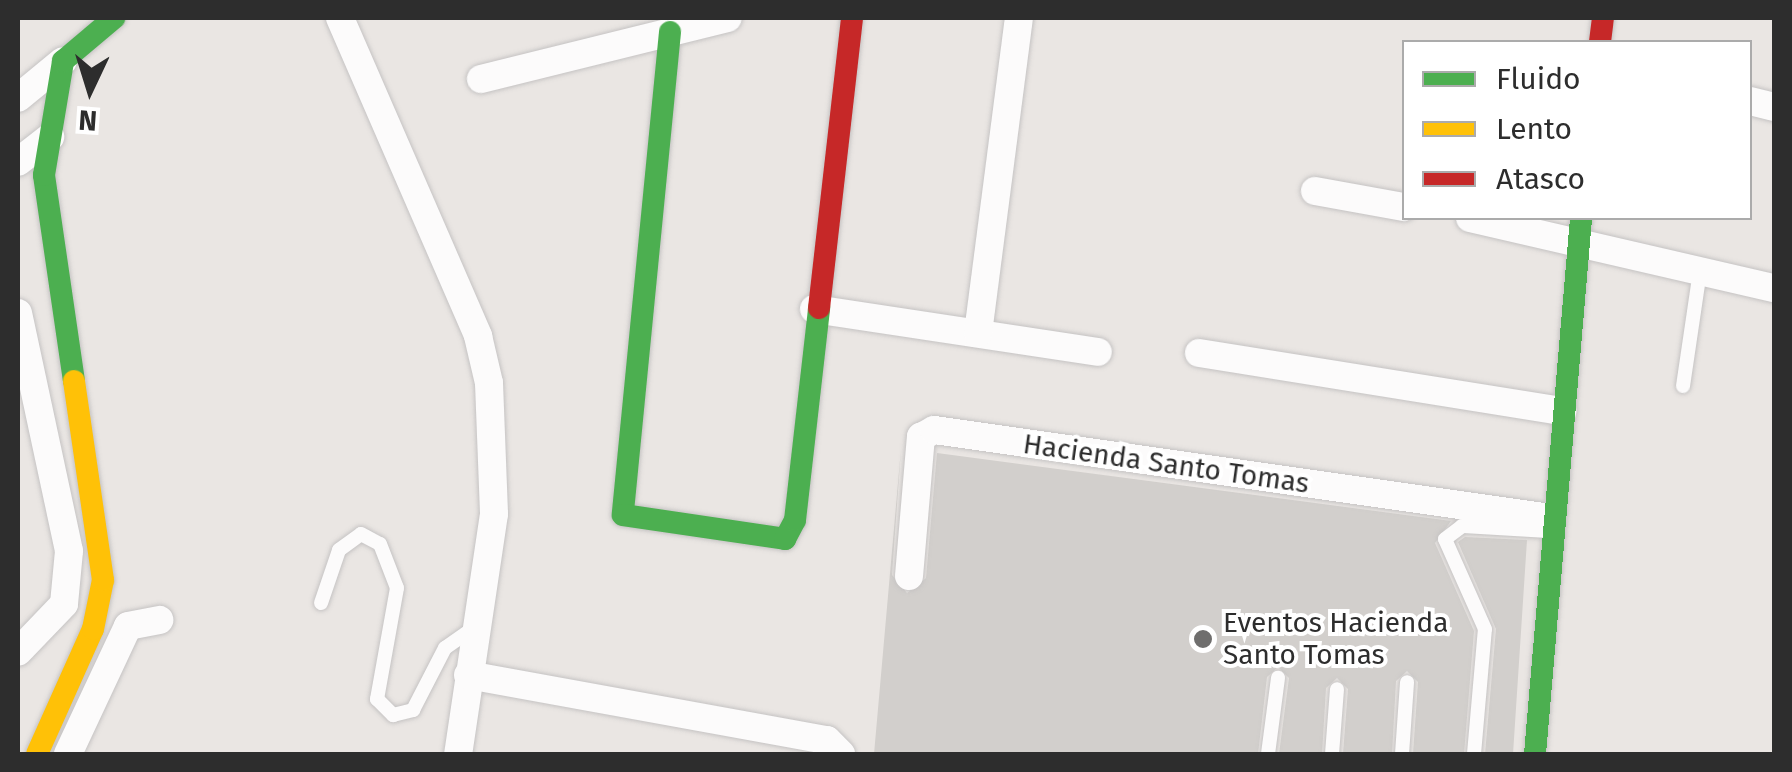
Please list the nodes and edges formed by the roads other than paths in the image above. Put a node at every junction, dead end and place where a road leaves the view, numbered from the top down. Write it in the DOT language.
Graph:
graph roads {
  1 [pos="114,18"];
  2 [pos="340,18"];
  3 [pos="728,18"];
  4 [pos="852,18"];
  5 [pos="1015,19"];
  6 [pos="670,32"];
  7 [pos="63,61"];
  8 [pos="481,79"];
  9 [pos="18,98"];
  10 [pos="50,138"];
  11 [pos="18,162"];
  12 [pos="1315,192"];
  13 [pos="1402,206"];
  14 [pos="1494,220"];
  15 [pos="1580,227"];
  16 [pos="1700,271"];
  17 [pos="1774,288"];
  18 [pos="814,309"];
  19 [pos="18,314"];
  20 [pos="978,334"];
  21 [pos="1098,352"];
  22 [pos="1199,354"];
  23 [pos="1683,386"];
  24 [pos="1562,411"];
  25 [pos="28,415"];
  26 [pos="1550,525"];
  27 [pos="908,576"];
  28 [pos="321,603"];
  29 [pos="160,620"];
  30 [pos="477,625"];
  31 [pos="18,652"];
  32 [pos="468,675"];
  33 [pos="1278,678"];
  34 [pos="1407,682"];
  35 [pos="1337,689"];
  36 [pos="37,754"];
  37 [pos="68,754"];
  38 [pos="458,754"];
  39 [pos="841,754"];
  40 [pos="1268,754"];
  41 [pos="1332,754"];
  42 [pos="1402,754"];
  43 [pos="1474,754"];
  44 [pos="1534,754"];
  1 -- 7 [label="street"];
  2 -- 30 [label="street"];
  3 -- 6 [label="street"];
  4 -- 18 [label="street"];
  5 -- 20 [label="street"];
  6 -- 8 [label="street"];
  6 -- 18 [label="street"];
  7 -- 9 [label="street"];
  7 -- 10 [label="street"];
  10 -- 11 [label="street"];
  10 -- 36 [label="street"];
  12 -- 13 [label="street"];
  14 -- 15 [label="street"];
  15 -- 16 [label="street"];
  15 -- 24 [label="street"];
  16 -- 17 [label="street"];
  16 -- 23 [label="lane"];
  18 -- 20 [label="street"];
  19 -- 25 [label="street"];
  20 -- 21 [label="street"];
  22 -- 24 [label="street"];
  24 -- 26 [label="street"];
  25 -- 31 [label="street"];
  26 -- 27 [label="street, Hacienda Santo Tomas"];
  26 -- 43 [label="lane"];
  26 -- 44 [label="street"];
  28 -- 30 [label="lane"];
  29 -- 37 [label="street"];
  30 -- 32 [label="street"];
  32 -- 38 [label="street"];
  32 -- 39 [label="street"];
  33 -- 40 [label="lane"];
  34 -- 42 [label="lane"];
  35 -- 41 [label="lane"];
}
